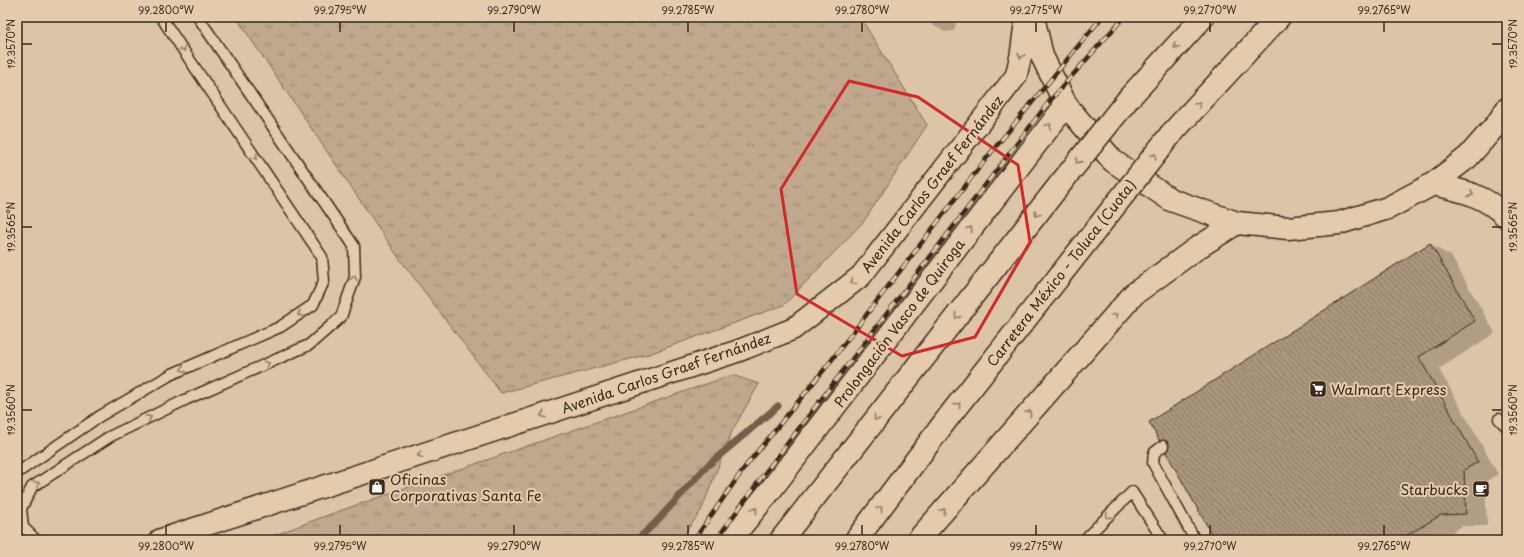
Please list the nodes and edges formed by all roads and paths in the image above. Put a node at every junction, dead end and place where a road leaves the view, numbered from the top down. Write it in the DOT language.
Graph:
graph roads {
  1 [pos="161,17"];
  2 [pos="198,17"];
  3 [pos="1026,17"];
  4 [pos="1033,17"];
  5 [pos="1203,17"];
  6 [pos="1279,17"];
  7 [pos="1066,105"];
  8 [pos="1507,109"];
  9 [pos="1433,184"];
  10 [pos="1507,217"];
  11 [pos="1237,223"];
  12 [pos="1499,419"];
  13 [pos="1507,427"];
  14 [pos="1163,446"];
  15 [pos="17,473"];
  16 [pos="36,540"];
  17 [pos="160,540"];
  18 [pos="730,540"];
  19 [pos="781,540"];
  20 [pos="856,540"];
  21 [pos="918,540"];
  22 [pos="1084,540"];
  23 [pos="1163,540"];
  24 [pos="1195,540"];
  1 -- 15 [label="lane, one-way"];
  16 -- 2 [label="lane, one-way"];
  3 -- 17 [label="street, Avenida Carlos Graef Fernández, one-way"];
  4 -- 7 [label="main road"];
  5 -- 19 [label="main road, one-way, bridge"];
  20 -- 6 [label="main road, Carretera México - Toluca (Cuota), one-way, bridge"];
  7 -- 11 [label="main road"];
  18 -- 7 [label="main road, Prolongación Vasco de Quiroga, one-way"];
  8 -- 9 [label="main road"];
  9 -- 10 [label="main road, one-way"];
  9 -- 11 [label="main road"];
  21 -- 11 [label="main road, one-way"];
  12 -- 13 [label="lane"];
  14 -- 24 [label="lane"];
  23 -- 22 [label="lane, one-way"];
}
